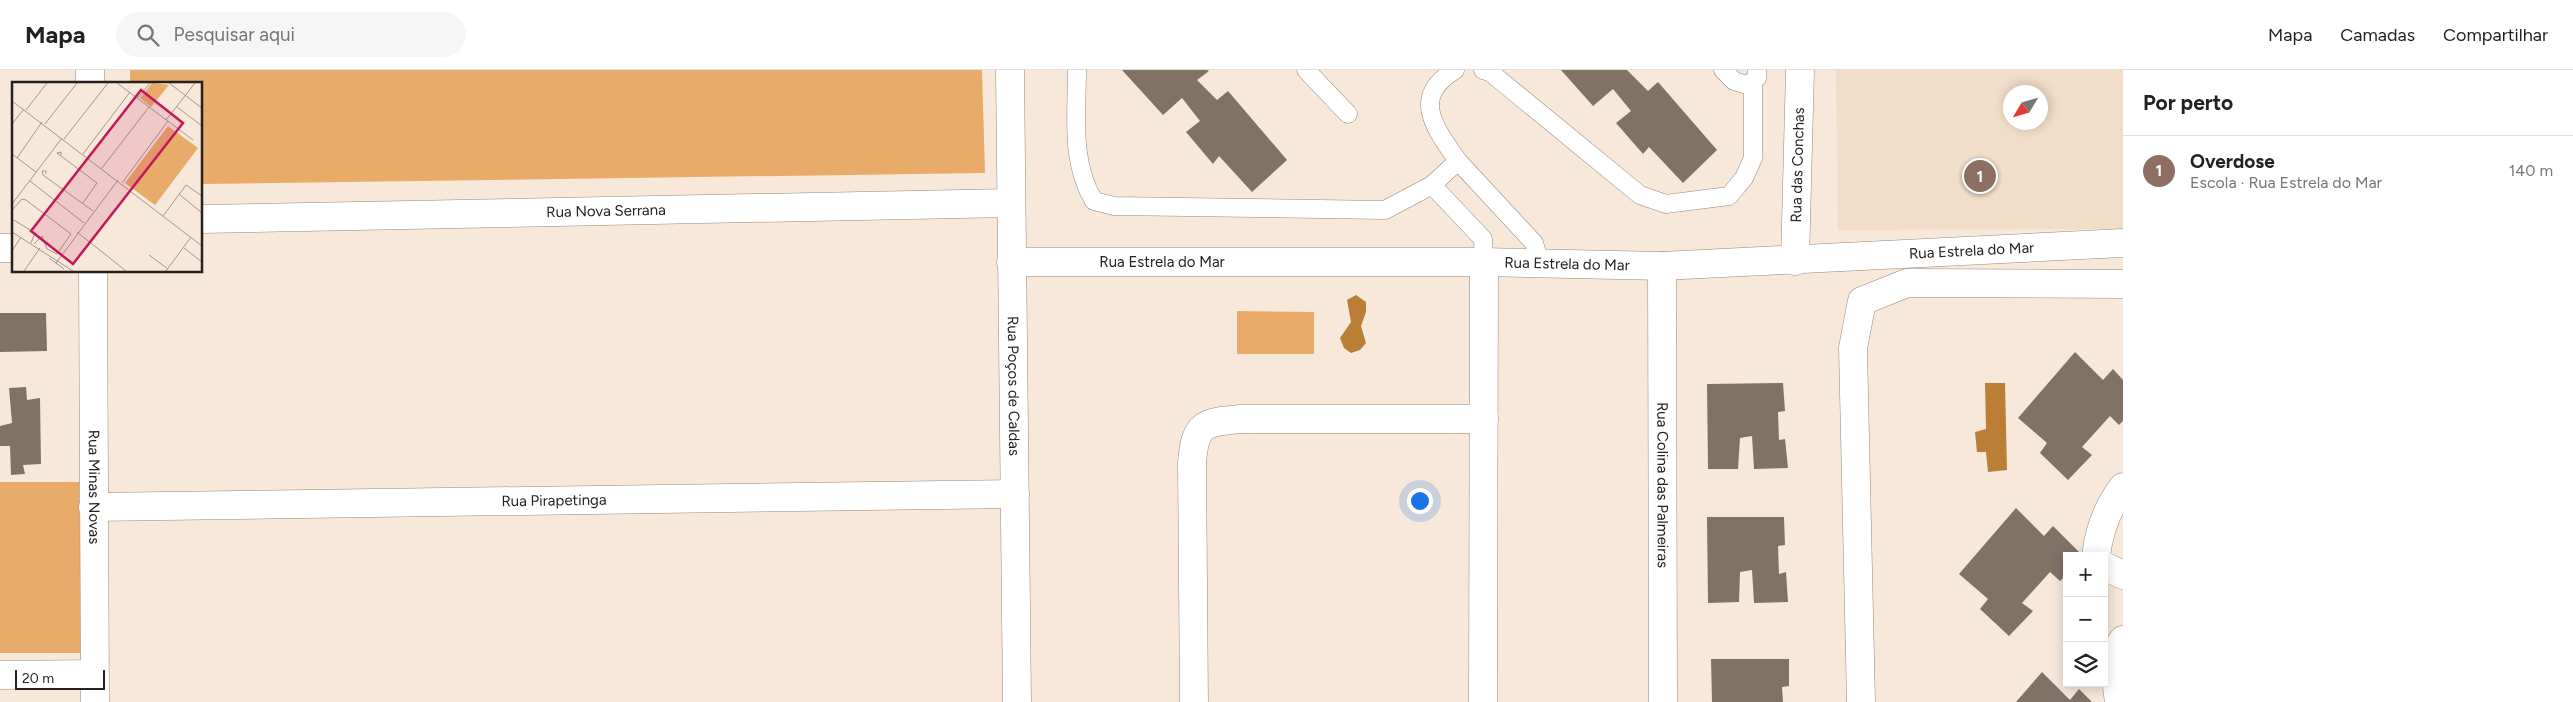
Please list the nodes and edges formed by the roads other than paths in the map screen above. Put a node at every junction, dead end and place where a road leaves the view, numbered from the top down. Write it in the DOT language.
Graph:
graph roads {
  1 [pos="1010,70"];
  2 [pos="1077,70"];
  3 [pos="1306,70"];
  4 [pos="1456,70"];
  5 [pos="1483,70"];
  6 [pos="1723,70"];
  7 [pos="1800,70"];
  8 [pos="1755,77"];
  9 [pos="1348,114"];
  10 [pos="1458,161"];
  11 [pos="1432,185"];
  12 [pos="1010,203"];
  13 [pos="202,219"];
  14 [pos="2123,243"];
  15 [pos="1795,261"];
  16 [pos="1011,262"];
  17 [pos="1484,262"];
  18 [pos="1540,264"];
  19 [pos="1662,266"];
  20 [pos="93,272"];
  21 [pos="2123,284"];
  22 [pos="1484,419"];
  23 [pos="2123,487"];
  24 [pos="1015,494"];
  25 [pos="93,507"];
  26 [pos="2097,552"];
  27 [pos="2108,568"];
  28 [pos="2123,575"];
  29 [pos="2123,640"];
  30 [pos="94,674"];
  31 [pos="0,675"];
  32 [pos="95,702"];
  33 [pos="1017,702"];
  34 [pos="1194,702"];
  35 [pos="1483,702"];
  36 [pos="1663,702"];
  37 [pos="1861,702"];
  38 [pos="2119,702"];
  1 -- 12 [label="street, Rua Poços de Caldas"];
  2 -- 11 [label="lane"];
  3 -- 9 [label="lane"];
  4 -- 10 [label="lane"];
  5 -- 8 [label="lane"];
  6 -- 8 [label="lane"];
  7 -- 15 [label="street, Rua das Conchas"];
  10 -- 11 [label="lane"];
  10 -- 18 [label="lane"];
  11 -- 17 [label="lane"];
  12 -- 13 [label="street, Rua Nova Serrana"];
  12 -- 16 [label="street, Rua Poços de Caldas"];
  14 -- 15 [label="street, Rua Estrela do Mar"];
  15 -- 19 [label="street, Rua Estrela do Mar"];
  16 -- 17 [label="street, Rua Estrela do Mar"];
  16 -- 24 [label="street, Rua Poços de Caldas"];
  17 -- 18 [label="street, Rua Estrela do Mar"];
  17 -- 22 [label="street"];
  18 -- 19 [label="street, Rua Estrela do Mar"];
  19 -- 36 [label="street, Rua Colina das Palmeiras"];
  20 -- 25 [label="street, Rua Minas Novas"];
  21 -- 37 [label="street"];
  22 -- 34 [label="street"];
  22 -- 35 [label="street"];
  23 -- 26 [label="street"];
  24 -- 25 [label="street, Rua Pirapetinga"];
  24 -- 33 [label="street, Rua Poços de Caldas"];
  25 -- 30 [label="street, Rua Minas Novas"];
  27 -- 28 [label="street"];
  29 -- 38 [label="street"];
  30 -- 31 [label="street"];
  30 -- 32 [label="street, Rua Minas Novas"];
}
